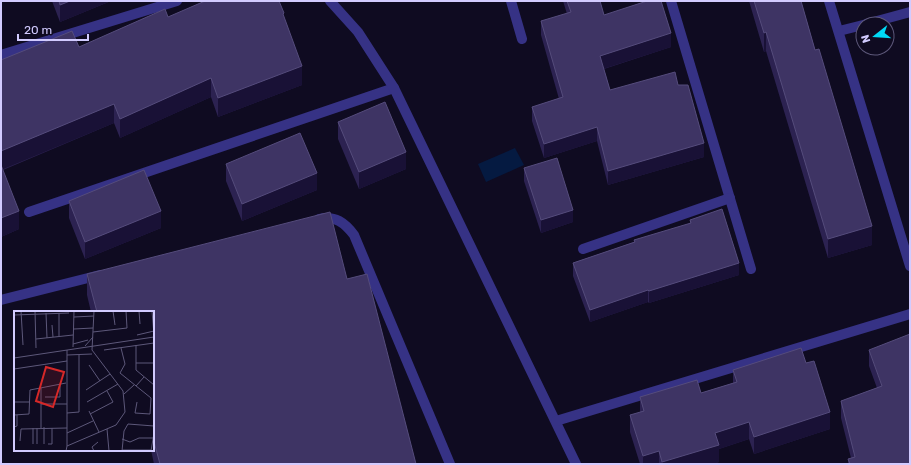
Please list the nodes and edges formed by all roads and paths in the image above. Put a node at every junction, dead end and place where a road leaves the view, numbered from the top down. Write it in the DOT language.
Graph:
graph roads {
  1 [pos="177,1"];
  2 [pos="330,1"];
  3 [pos="510,1"];
  4 [pos="671,1"];
  5 [pos="829,1"];
  6 [pos="910,12"];
  7 [pos="895,16"];
  8 [pos="855,27"];
  9 [pos="839,31"];
  10 [pos="522,39"];
  11 [pos="1,56"];
  12 [pos="394,88"];
  13 [pos="730,198"];
  14 [pos="29,212"];
  15 [pos="311,221"];
  16 [pos="583,248"];
  17 [pos="910,266"];
  18 [pos="751,269"];
  19 [pos="109,273"];
  20 [pos="1,300"];
  21 [pos="910,314"];
  22 [pos="556,421"];
  23 [pos="450,464"];
  24 [pos="576,464"];
  1 -- 11 [label="street"];
  2 -- 12 [label="street"];
  3 -- 10 [label="street"];
  4 -- 13 [label="street"];
  5 -- 9 [label="street"];
  6 -- 7 [label="street"];
  8 -- 9 [label="street"];
  9 -- 17 [label="street"];
  12 -- 14 [label="street"];
  12 -- 22 [label="street"];
  13 -- 16 [label="street"];
  13 -- 18 [label="street"];
  15 -- 23 [label="street"];
  19 -- 20 [label="street"];
  21 -- 22 [label="street"];
  22 -- 24 [label="street"];
}
